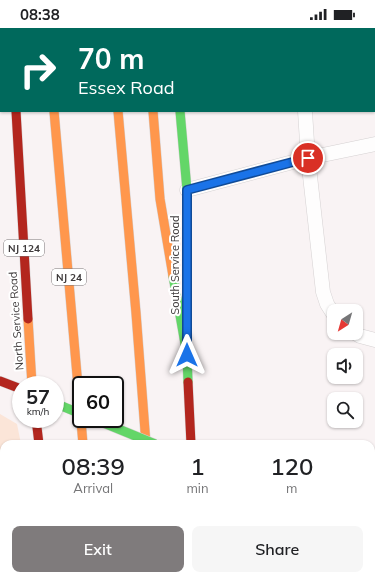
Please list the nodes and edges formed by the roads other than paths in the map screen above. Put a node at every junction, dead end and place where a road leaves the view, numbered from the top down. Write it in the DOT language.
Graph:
graph roads {
  1 [pos="16,112"];
  2 [pos="54,112"];
  3 [pos="118,112"];
  4 [pos="153,112"];
  5 [pos="180,112"];
  6 [pos="305,112"];
  7 [pos="375,144"];
  8 [pos="308,158"];
  9 [pos="187,190"];
  10 [pos="327,304"];
  11 [pos="363,337"];
  12 [pos="375,340"];
  13 [pos="187,355"];
  14 [pos="31,376"];
  15 [pos="0,381"];
  16 [pos="12,386"];
  17 [pos="37,428"];
  18 [pos="116,428"];
  19 [pos="39,440"];
  20 [pos="83,440"];
  21 [pos="145,440"];
  22 [pos="146,440"];
  23 [pos="191,440"];
  1 -- 14 [label="main road, North Service Road / NJ 124"];
  2 -- 20 [label="main road, NJ 24"];
  3 -- 22 [label="main road"];
  4 -- 13 [label="main road"];
  5 -- 9 [label="main road, South Service Road"];
  6 -- 8 [label="street"];
  7 -- 8 [label="street"];
  8 -- 9 [label="street"];
  8 -- 10 [label="street"];
  9 -- 13 [label="main road, South Service Road"];
  11 -- 12 [label="street"];
  13 -- 23 [label="main road, South Service Road"];
  15 -- 16 [label="main road"];
  17 -- 19 [label="main road"];
  18 -- 21 [label="main road, bridge"];
}
